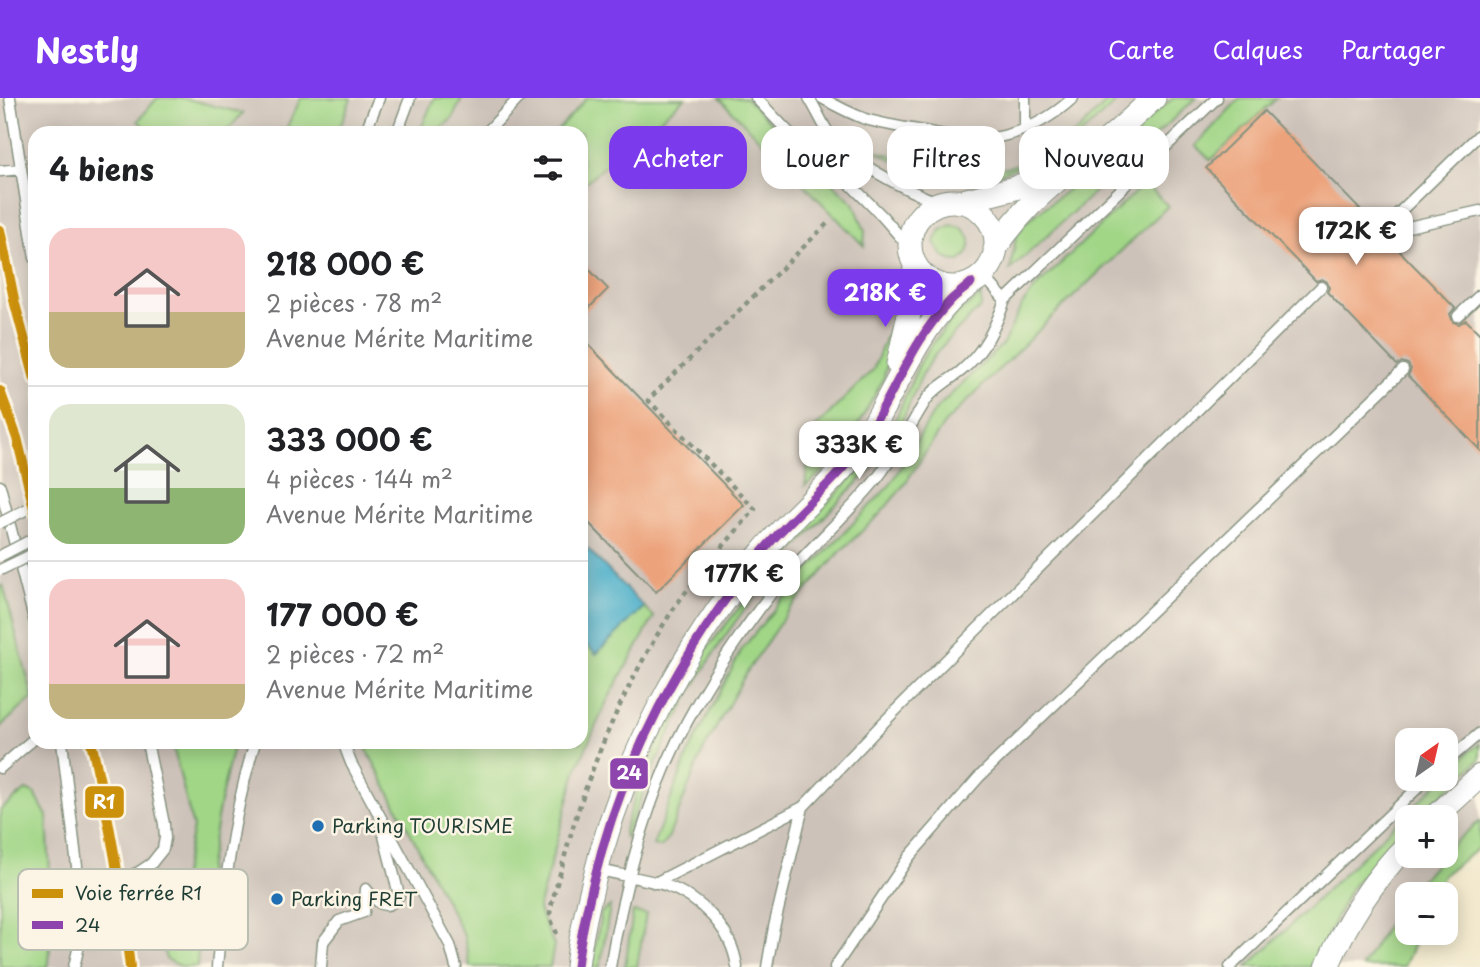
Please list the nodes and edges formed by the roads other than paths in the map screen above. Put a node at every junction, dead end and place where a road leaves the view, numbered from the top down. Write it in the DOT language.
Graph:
graph roads {
  1 [pos="10,98"];
  2 [pos="379,98"];
  3 [pos="410,98"];
  4 [pos="520,98"];
  5 [pos="756,98"];
  6 [pos="809,98"];
  7 [pos="821,98"];
  8 [pos="1025,98"];
  9 [pos="1073,98"];
  10 [pos="1154,98"];
  11 [pos="1217,98"];
  12 [pos="368,126"];
  13 [pos="400,126"];
  14 [pos="493,126"];
  15 [pos="501,126"];
  16 [pos="1025,126"];
  17 [pos="1031,126"];
  18 [pos="1122,126"];
  19 [pos="1019,131"];
  20 [pos="1480,134"];
  21 [pos="21,169"];
  22 [pos="0,172"];
  23 [pos="1019,186"];
  24 [pos="1047,189"];
  25 [pos="949,202"];
  26 [pos="1480,211"];
  27 [pos="28,213"];
  28 [pos="995,249"];
  29 [pos="912,256"];
  30 [pos="977,279"];
  31 [pos="1321,287"];
  32 [pos="1480,295"];
  33 [pos="1005,300"];
  34 [pos="1458,316"];
  35 [pos="1403,370"];
  36 [pos="889,398"];
  37 [pos="0,486"];
  38 [pos="28,509"];
  39 [pos="0,523"];
  40 [pos="28,541"];
  41 [pos="0,555"];
  42 [pos="28,556"];
  43 [pos="0,570"];
  44 [pos="28,596"];
  45 [pos="1480,733"];
  46 [pos="28,744"];
  47 [pos="63,749"];
  48 [pos="148,749"];
  49 [pos="253,749"];
  50 [pos="346,749"];
  51 [pos="1458,752"];
  52 [pos="0,768"];
  53 [pos="1480,776"];
  54 [pos="1414,791"];
  55 [pos="1448,805"];
  56 [pos="803,807"];
  57 [pos="379,813"];
  58 [pos="1395,857"];
  59 [pos="78,869"];
  60 [pos="144,869"];
  61 [pos="227,869"];
  62 [pos="596,869"];
  63 [pos="629,877"];
  64 [pos="659,884"];
  65 [pos="321,967"];
  66 [pos="456,967"];
  67 [pos="577,967"];
  68 [pos="610,967"];
  69 [pos="737,967"];
  70 [pos="767,967"];
  71 [pos="835,967"];
  72 [pos="1230,967"];
  73 [pos="1327,967"];
  1 -- 21 [label="lane"];
  2 -- 12 [label="lane"];
  3 -- 13 [label="lane"];
  4 -- 14 [label="lane"];
  4 -- 15 [label="lane"];
  5 -- 29 [label="lane"];
  6 -- 25 [label="lane"];
  7 -- 19 [label="lane"];
  8 -- 16 [label="lane"];
  9 -- 17 [label="lane"];
  10 -- 18 [label="street"];
  11 -- 33 [label="lane"];
  20 -- 26 [label="lane"];
  21 -- 22 [label="lane"];
  21 -- 27 [label="lane"];
  23 -- 25 [label="street"];
  24 -- 28 [label="street"];
  25 -- 28 [label="street"];
  25 -- 29 [label="street"];
  28 -- 30 [label="street"];
  29 -- 30 [label="street"];
  29 -- 36 [label="street"];
  30 -- 33 [label="lane"];
  30 -- 36 [label="street"];
  31 -- 56 [label="lane"];
  32 -- 34 [label="lane"];
  33 -- 63 [label="lane"];
  35 -- 71 [label="lane"];
  36 -- 62 [label="street"];
  37 -- 44 [label="lane"];
  38 -- 39 [label="lane, bridge"];
  40 -- 41 [label="lane, bridge"];
  42 -- 43 [label="lane, bridge"];
  45 -- 51 [label="lane"];
  46 -- 52 [label="lane"];
  47 -- 59 [label="lane"];
  48 -- 60 [label="lane"];
  49 -- 61 [label="lane"];
  50 -- 57 [label="lane"];
  53 -- 55 [label="street"];
  54 -- 72 [label="lane"];
  56 -- 64 [label="lane"];
  56 -- 70 [label="lane"];
  57 -- 65 [label="lane"];
  57 -- 66 [label="lane"];
  58 -- 73 [label="street"];
  62 -- 63 [label="lane"];
  62 -- 67 [label="street"];
  63 -- 64 [label="lane"];
  63 -- 68 [label="lane"];
  64 -- 69 [label="lane"];
}
